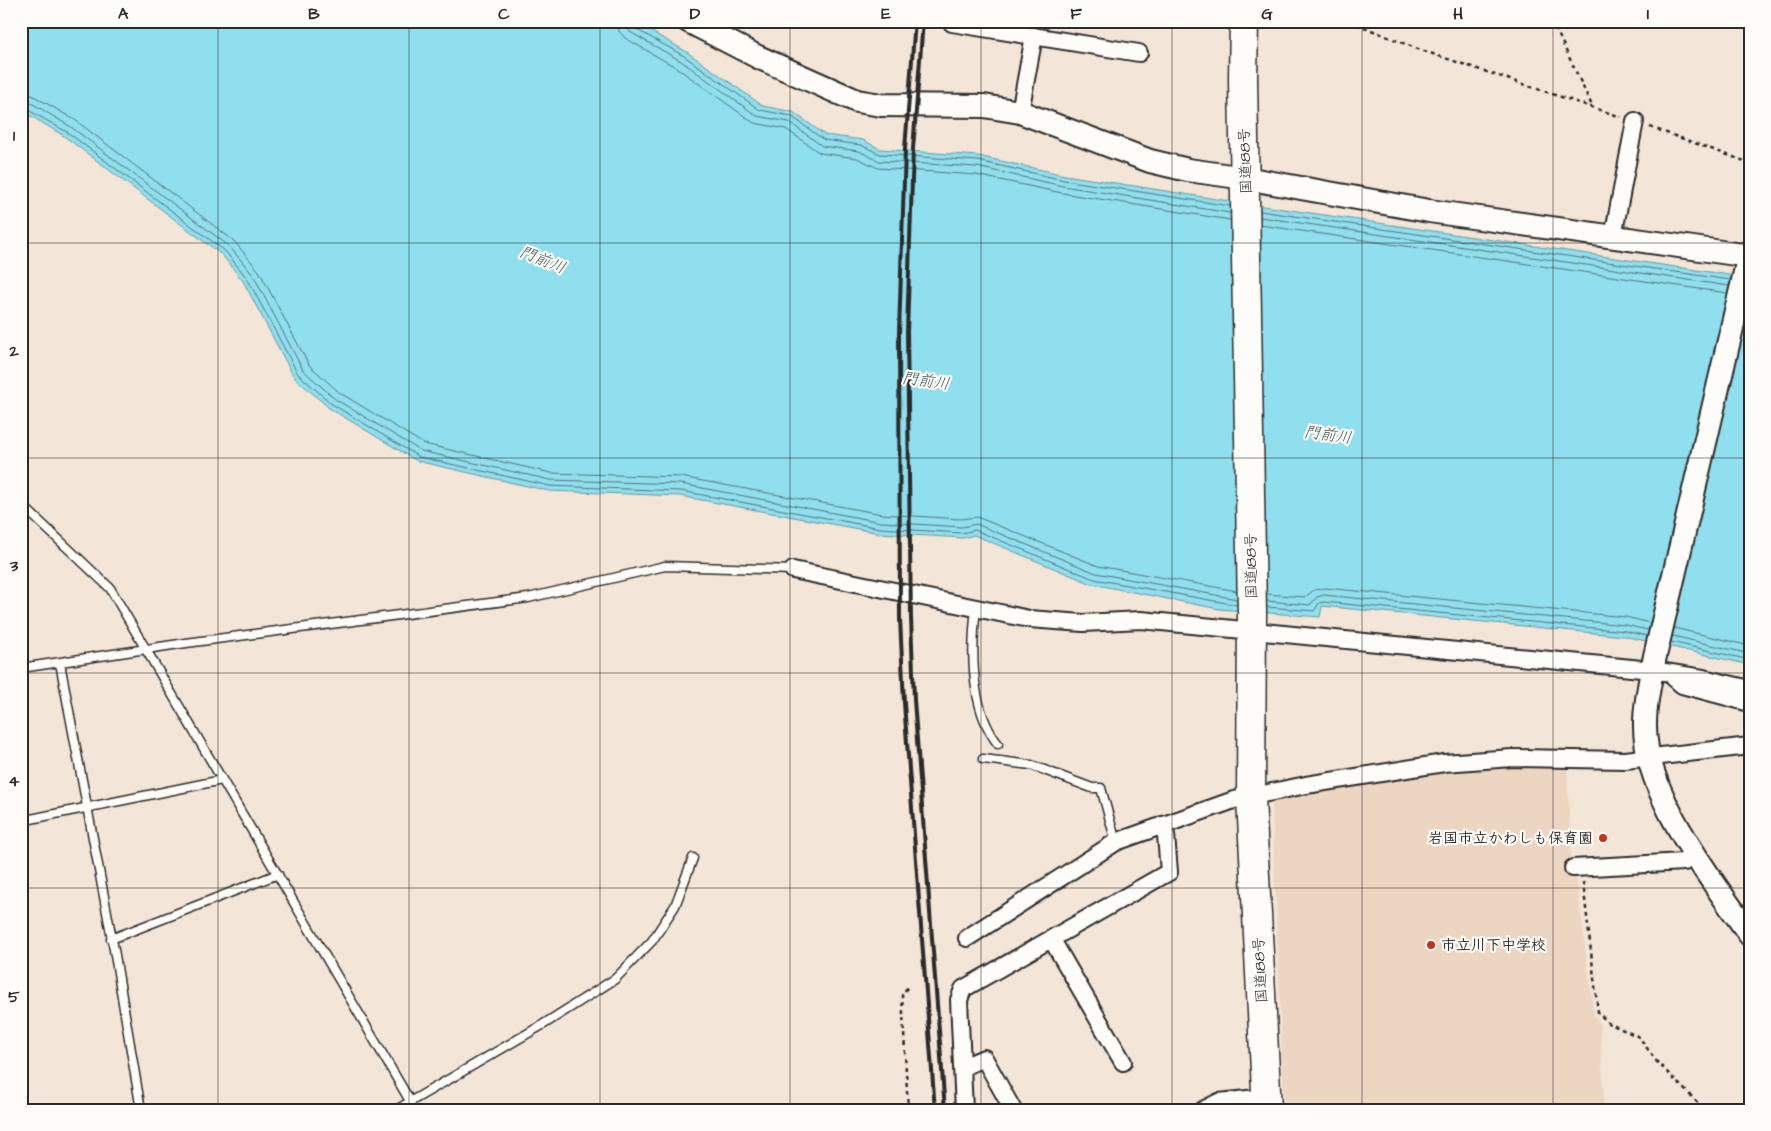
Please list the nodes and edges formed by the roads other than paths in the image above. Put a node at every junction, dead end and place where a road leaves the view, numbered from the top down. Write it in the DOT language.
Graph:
graph roads {
  1 [pos="688,21"];
  2 [pos="952,21"];
  3 [pos="1244,21"];
  4 [pos="1034,36"];
  5 [pos="1139,53"];
  6 [pos="1020,112"];
  7 [pos="1635,121"];
  8 [pos="1246,186"];
  9 [pos="1613,237"];
  10 [pos="1749,257"];
  11 [pos="21,504"];
  12 [pos="793,570"];
  13 [pos="976,608"];
  14 [pos="1251,622"];
  15 [pos="146,649"];
  16 [pos="60,663"];
  17 [pos="1658,666"];
  18 [pos="21,668"];
  19 [pos="1750,689"];
  20 [pos="1750,703"];
  21 [pos="998,744"];
  22 [pos="1750,746"];
  23 [pos="1649,758"];
  24 [pos="983,760"];
  25 [pos="222,780"];
  26 [pos="1251,798"];
  27 [pos="86,808"];
  28 [pos="21,821"];
  29 [pos="1162,825"];
  30 [pos="1116,842"];
  31 [pos="1696,855"];
  32 [pos="693,858"];
  33 [pos="1577,868"];
  34 [pos="278,874"];
  35 [pos="1750,935"];
  36 [pos="967,938"];
  37 [pos="112,939"];
  38 [pos="1052,940"];
  39 [pos="1123,1062"];
  40 [pos="963,1066"];
  41 [pos="410,1101"];
  42 [pos="1267,1104"];
  43 [pos="141,1110"];
  44 [pos="396,1110"];
  45 [pos="964,1110"];
  46 [pos="1013,1110"];
  47 [pos="1203,1110"];
  1 -- 6 [label="street"];
  2 -- 4 [label="street"];
  3 -- 8 [label="highway, 国道188号"];
  4 -- 5 [label="street"];
  4 -- 6 [label="street"];
  6 -- 8 [label="street"];
  7 -- 9 [label="street"];
  8 -- 9 [label="street"];
  8 -- 14 [label="highway, 国道188号"];
  9 -- 10 [label="street"];
  10 -- 17 [label="street"];
  11 -- 15 [label="lane"];
  12 -- 13 [label="street"];
  12 -- 15 [label="lane"];
  13 -- 14 [label="street"];
  13 -- 21 [label="lane"];
  14 -- 17 [label="street"];
  14 -- 26 [label="highway, 国道188号"];
  15 -- 16 [label="lane"];
  15 -- 25 [label="lane"];
  16 -- 18 [label="lane"];
  16 -- 27 [label="lane"];
  17 -- 19 [label="street"];
  17 -- 20 [label="street"];
  17 -- 23 [label="street"];
  22 -- 23 [label="street"];
  23 -- 26 [label="street"];
  23 -- 31 [label="street"];
  24 -- 30 [label="lane"];
  25 -- 27 [label="lane"];
  25 -- 34 [label="lane"];
  26 -- 29 [label="street"];
  26 -- 42 [label="highway, 国道188号"];
  27 -- 28 [label="lane"];
  27 -- 37 [label="lane"];
  29 -- 30 [label="street"];
  29 -- 38 [label="street"];
  30 -- 36 [label="street"];
  31 -- 33 [label="street"];
  31 -- 35 [label="street"];
  32 -- 41 [label="lane"];
  34 -- 37 [label="lane"];
  34 -- 41 [label="lane"];
  37 -- 43 [label="lane"];
  38 -- 39 [label="street"];
  38 -- 40 [label="street"];
  40 -- 45 [label="street"];
  40 -- 46 [label="street"];
  41 -- 44 [label="lane"];
  42 -- 47 [label="street"];
}
